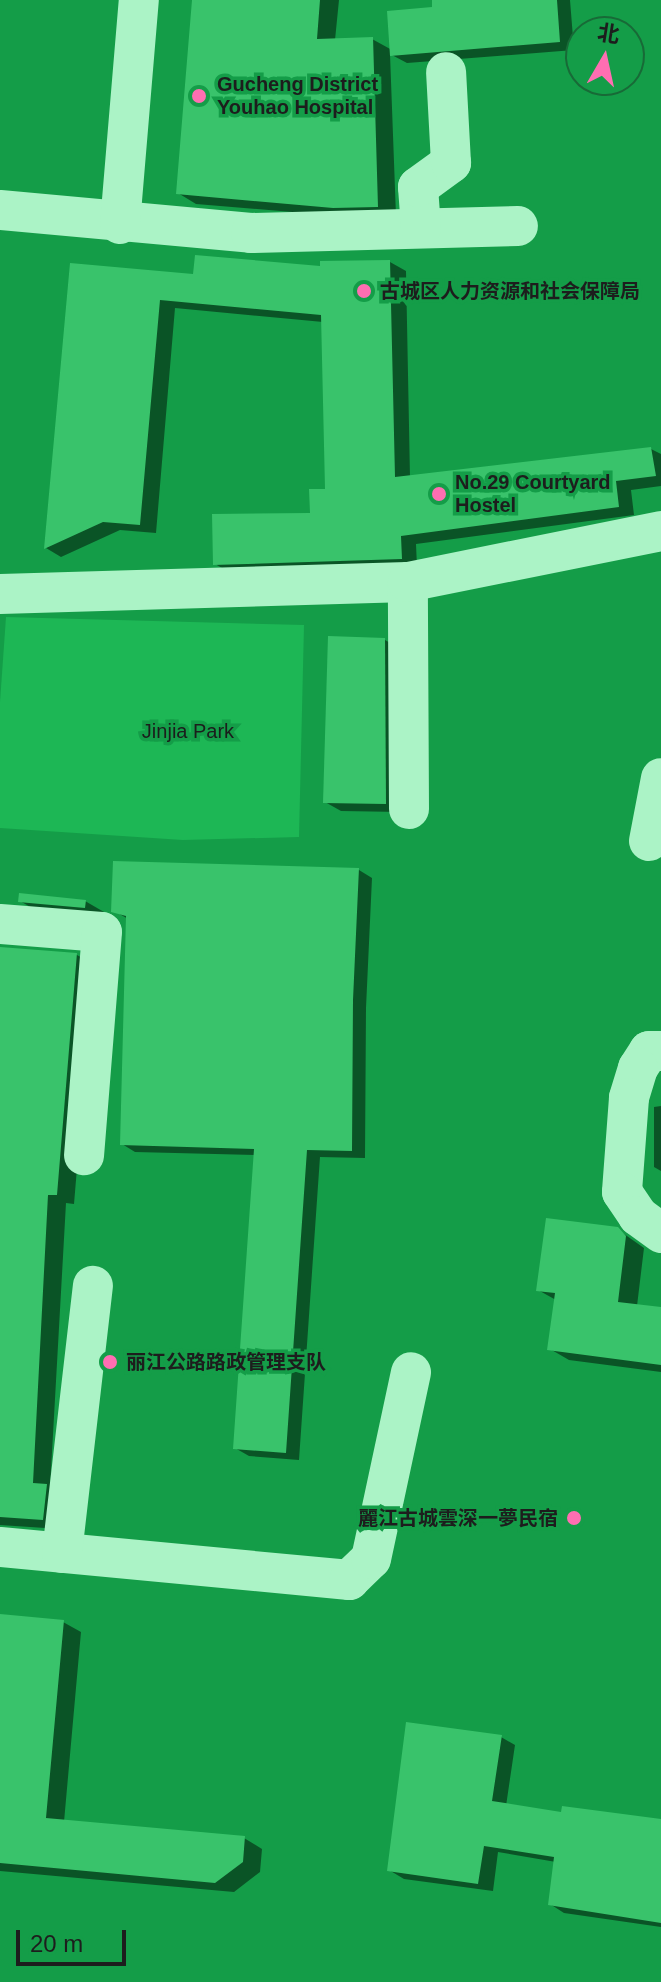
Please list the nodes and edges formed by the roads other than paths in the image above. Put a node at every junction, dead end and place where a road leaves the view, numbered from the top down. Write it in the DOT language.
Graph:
graph roads {
  1 [pos="139,0"];
  2 [pos="446,72"];
  3 [pos="0,210"];
  4 [pos="120,224"];
  5 [pos="518,226"];
  6 [pos="421,228"];
  7 [pos="661,531"];
  8 [pos="408,582"];
  9 [pos="0,594"];
  10 [pos="661,778"];
  11 [pos="409,809"];
  12 [pos="649,841"];
  13 [pos="0,924"];
  14 [pos="661,1051"];
  15 [pos="84,1155"];
  16 [pos="661,1233"];
  17 [pos="93,1286"];
  18 [pos="411,1372"];
  19 [pos="0,1547"];
  20 [pos="62,1553"];
  1 -- 4 [label="street"];
  2 -- 6 [label="street"];
  3 -- 4 [label="street"];
  4 -- 6 [label="street"];
  5 -- 6 [label="street"];
  7 -- 8 [label="street"];
  8 -- 9 [label="street"];
  8 -- 11 [label="street"];
  10 -- 12 [label="street"];
  13 -- 15 [label="street"];
  14 -- 16 [label="street"];
  17 -- 20 [label="street"];
  18 -- 20 [label="street"];
  19 -- 20 [label="street"];
}
